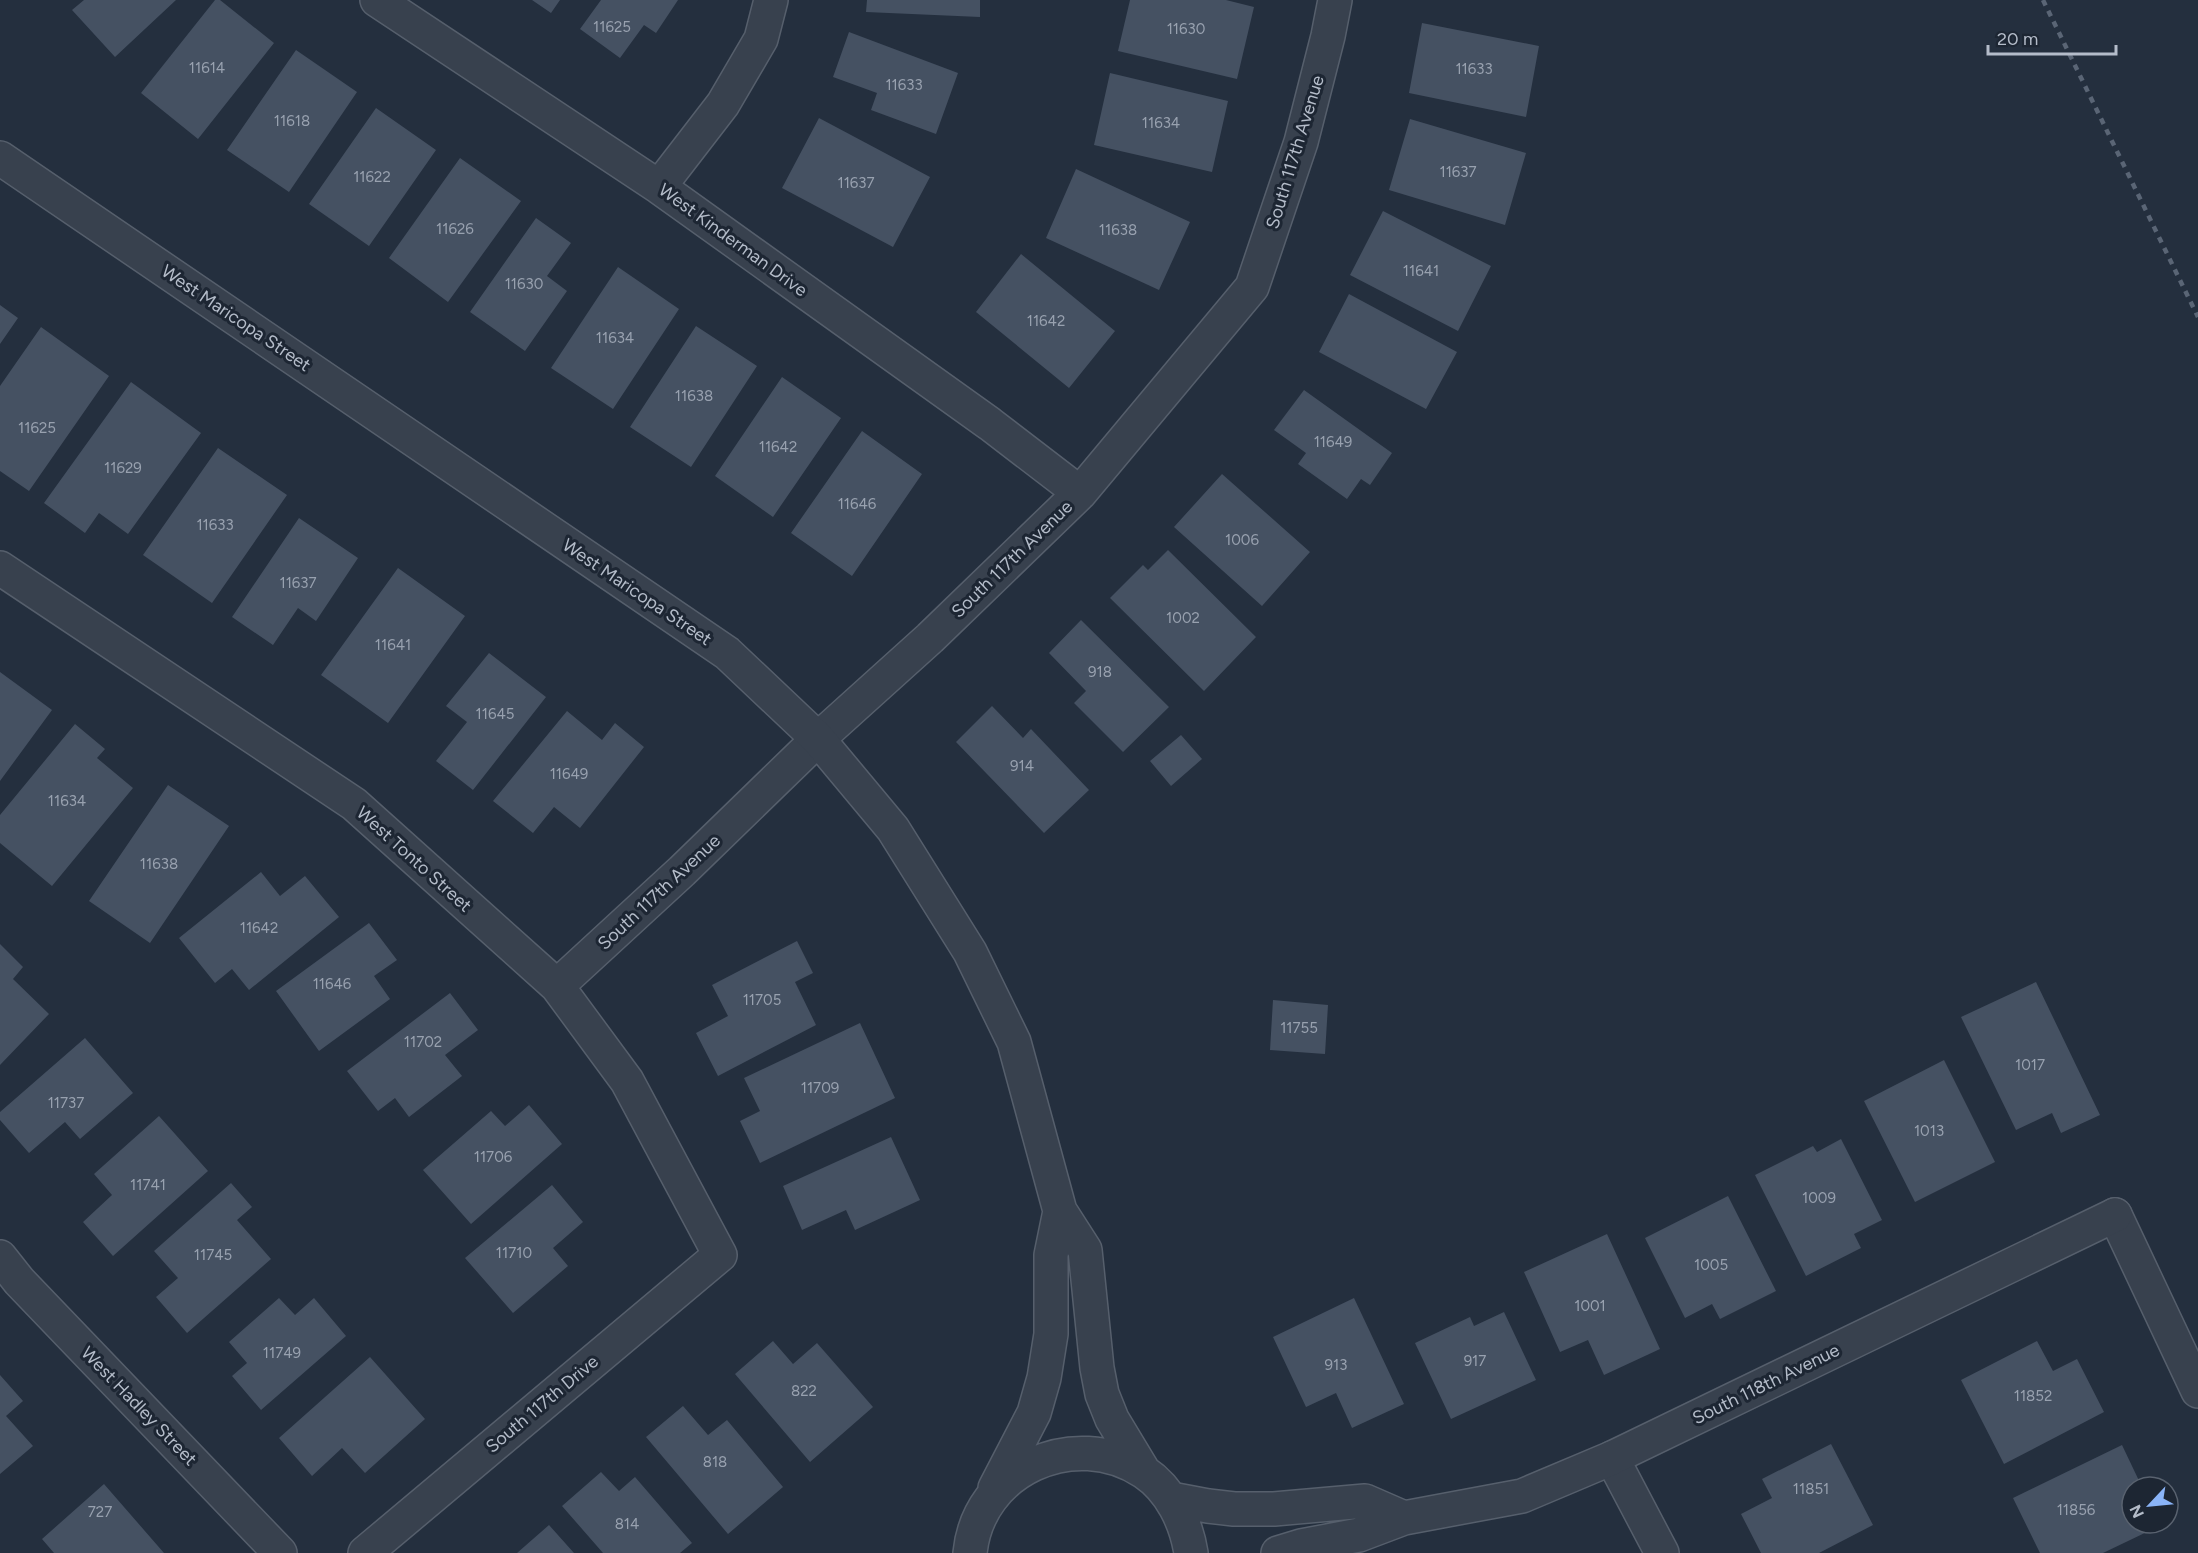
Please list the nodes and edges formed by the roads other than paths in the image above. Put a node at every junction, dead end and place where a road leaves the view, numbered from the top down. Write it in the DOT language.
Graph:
graph roads {
  1 [pos="377,0"];
  2 [pos="771,0"];
  3 [pos="1335,0"];
  4 [pos="0,158"];
  5 [pos="659,187"];
  6 [pos="1080,493"];
  7 [pos="0,568"];
  8 [pos="818,739"];
  9 [pos="557,986"];
  10 [pos="1060,1211"];
  11 [pos="720,1255"];
  12 [pos="0,1257"];
  13 [pos="2198,1390"];
  14 [pos="1612,1458"];
  15 [pos="1144,1472"];
  16 [pos="989,1499"];
  17 [pos="1171,1499"];
  18 [pos="1404,1518"];
  19 [pos="966,1548"];
  20 [pos="280,1553"];
  21 [pos="365,1553"];
  22 [pos="1191,1553"];
  23 [pos="1278,1553"];
  24 [pos="1662,1553"];
  1 -- 5 [label="street, West Kinderman Drive"];
  2 -- 5 [label="street"];
  3 -- 6 [label="street, South 117th Avenue"];
  4 -- 8 [label="street, West Maricopa Street"];
  5 -- 6 [label="street, West Kinderman Drive"];
  6 -- 8 [label="street, South 117th Avenue"];
  7 -- 9 [label="street, West Tonto Street"];
  8 -- 9 [label="street, South 117th Avenue"];
  8 -- 10 [label="street, West Maricopa Street"];
  9 -- 11 [label="street, West Tonto Street"];
  10 -- 15 [label="street, West Maricopa Street"];
  10 -- 16 [label="street, West Maricopa Street"];
  11 -- 21 [label="street, South 117th Drive"];
  12 -- 20 [label="street, West Hadley Street"];
  13 -- 14 [label="street, South 118th Avenue"];
  14 -- 18 [label="street, South 118th Avenue"];
  14 -- 24 [label="street"];
  15 -- 16 [label="street"];
  15 -- 17 [label="street"];
  16 -- 19 [label="street, West Maricopa Street"];
  17 -- 18 [label="street"];
  17 -- 22 [label="street"];
  18 -- 23 [label="street, South 118th Avenue"];
}
